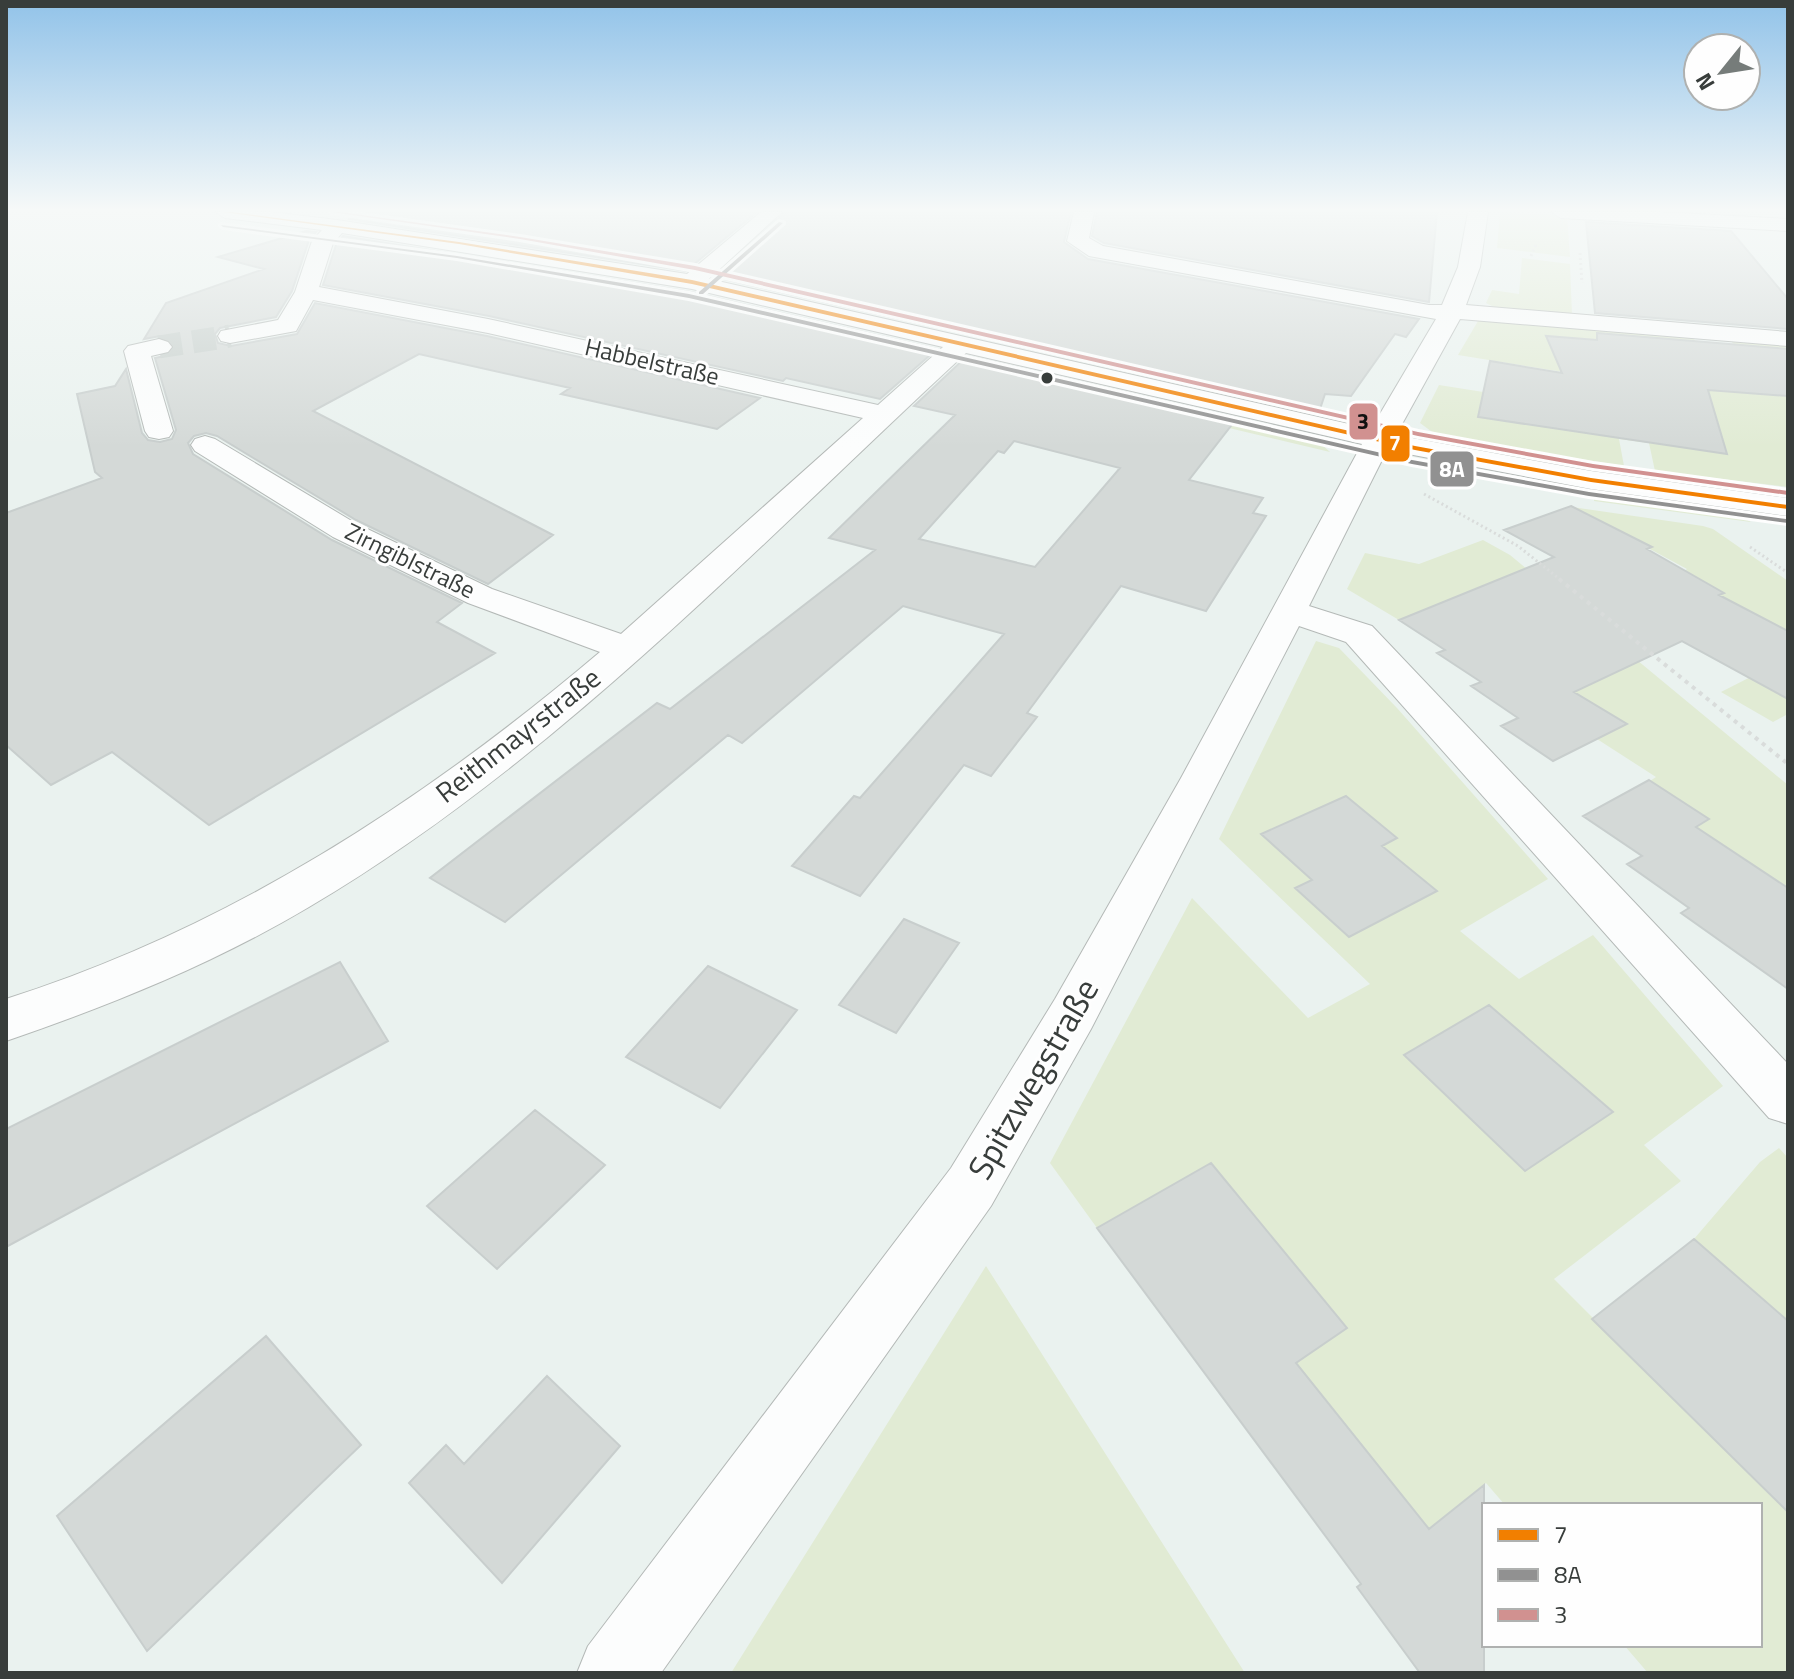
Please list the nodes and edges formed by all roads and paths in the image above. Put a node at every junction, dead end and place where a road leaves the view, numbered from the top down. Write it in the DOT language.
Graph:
graph roads {
  1 [pos="728,290"];
  2 [pos="1311,290"];
  3 [pos="1460,290"];
  4 [pos="1581,290"];
  5 [pos="306,292"];
  6 [pos="1451,312"];
  7 [pos="1586,323"];
  8 [pos="230,336"];
  9 [pos="1788,339"];
  10 [pos="960,345"];
  11 [pos="159,347"];
  12 [pos="883,414"];
  13 [pos="159,431"];
  14 [pos="1380,440"];
  15 [pos="205,445"];
  16 [pos="1414,488"];
  17 [pos="1788,507"];
  18 [pos="1288,611"];
  19 [pos="627,649"];
  20 [pos="1788,764"];
  21 [pos="6,1020"];
  22 [pos="1788,1101"];
  23 [pos="615,1673"];
  1 -- 10 [label="street"];
  2 -- 6 [label="street"];
  3 -- 6 [label="street, Spitzwegstraße"];
  4 -- 7 [label="path"];
  5 -- 8 [label="street"];
  5 -- 12 [label="street, Habbelstraße"];
  6 -- 7 [label="street"];
  6 -- 14 [label="street, Spitzwegstraße"];
  7 -- 9 [label="street"];
  10 -- 12 [label="street, Reithmayrstraße"];
  10 -- 14 [label="street"];
  11 -- 13 [label="street"];
  12 -- 19 [label="street, Reithmayrstraße"];
  14 -- 17 [label="street"];
  14 -- 18 [label="street, Spitzwegstraße"];
  15 -- 19 [label="street, Zirngiblstraße"];
  16 -- 20 [label="path"];
  18 -- 22 [label="street"];
  18 -- 23 [label="street, Spitzwegstraße"];
  19 -- 21 [label="street, Reithmayrstraße"];
}
